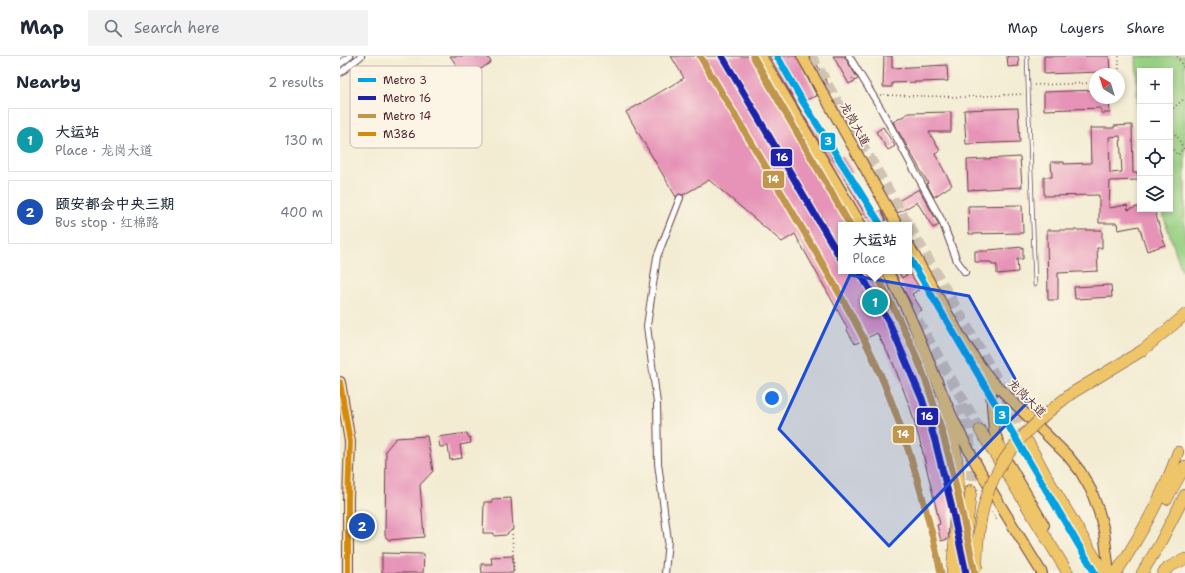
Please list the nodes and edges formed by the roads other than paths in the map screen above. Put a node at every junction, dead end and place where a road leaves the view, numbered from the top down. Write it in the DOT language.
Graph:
graph roads {
  1 [pos="350,56"];
  2 [pos="361,56"];
  3 [pos="761,56"];
  4 [pos="802,56"];
  5 [pos="849,56"];
  6 [pos="1027,56"];
  7 [pos="340,64"];
  8 [pos="340,73"];
  9 [pos="680,198"];
  10 [pos="859,222"];
  11 [pos="895,222"];
  12 [pos="912,251"];
  13 [pos="965,272"];
  14 [pos="889,274"];
  15 [pos="1035,285"];
  16 [pos="1185,315"];
  17 [pos="990,379"];
  18 [pos="340,382"];
  19 [pos="942,393"];
  20 [pos="980,430"];
  21 [pos="1028,442"];
  22 [pos="1182,458"];
  23 [pos="975,492"];
  24 [pos="1185,495"];
  25 [pos="1181,561"];
  26 [pos="977,570"];
  27 [pos="348,573"];
  28 [pos="665,573"];
  29 [pos="952,573"];
  30 [pos="962,573"];
  31 [pos="1042,573"];
  32 [pos="1068,573"];
  33 [pos="1073,573"];
  34 [pos="1104,573"];
  35 [pos="1109,573"];
  36 [pos="1116,573"];
  37 [pos="1124,573"];
  38 [pos="1142,573"];
  39 [pos="1163,573"];
  1 -- 7 [label="street"];
  2 -- 8 [label="street"];
  3 -- 10 [label="main road"];
  4 -- 11 [label="main road, 龙岗大道"];
  5 -- 13 [label="street"];
  6 -- 15 [label="lane"];
  9 -- 28 [label="street"];
  12 -- 17 [label="main road, 龙岗大道"];
  14 -- 19 [label="main road"];
  16 -- 26 [label="highway, bridge"];
  17 -- 33 [label="main road"];
  17 -- 35 [label="main road, 龙岗大道"];
  18 -- 27 [label="main road"];
  19 -- 29 [label="highway"];
  19 -- 31 [label="main road"];
  20 -- 32 [label="highway"];
  21 -- 34 [label="highway"];
  22 -- 36 [label="highway"];
  22 -- 37 [label="highway"];
  23 -- 30 [label="highway"];
  24 -- 38 [label="highway"];
  25 -- 39 [label="highway"];
}
